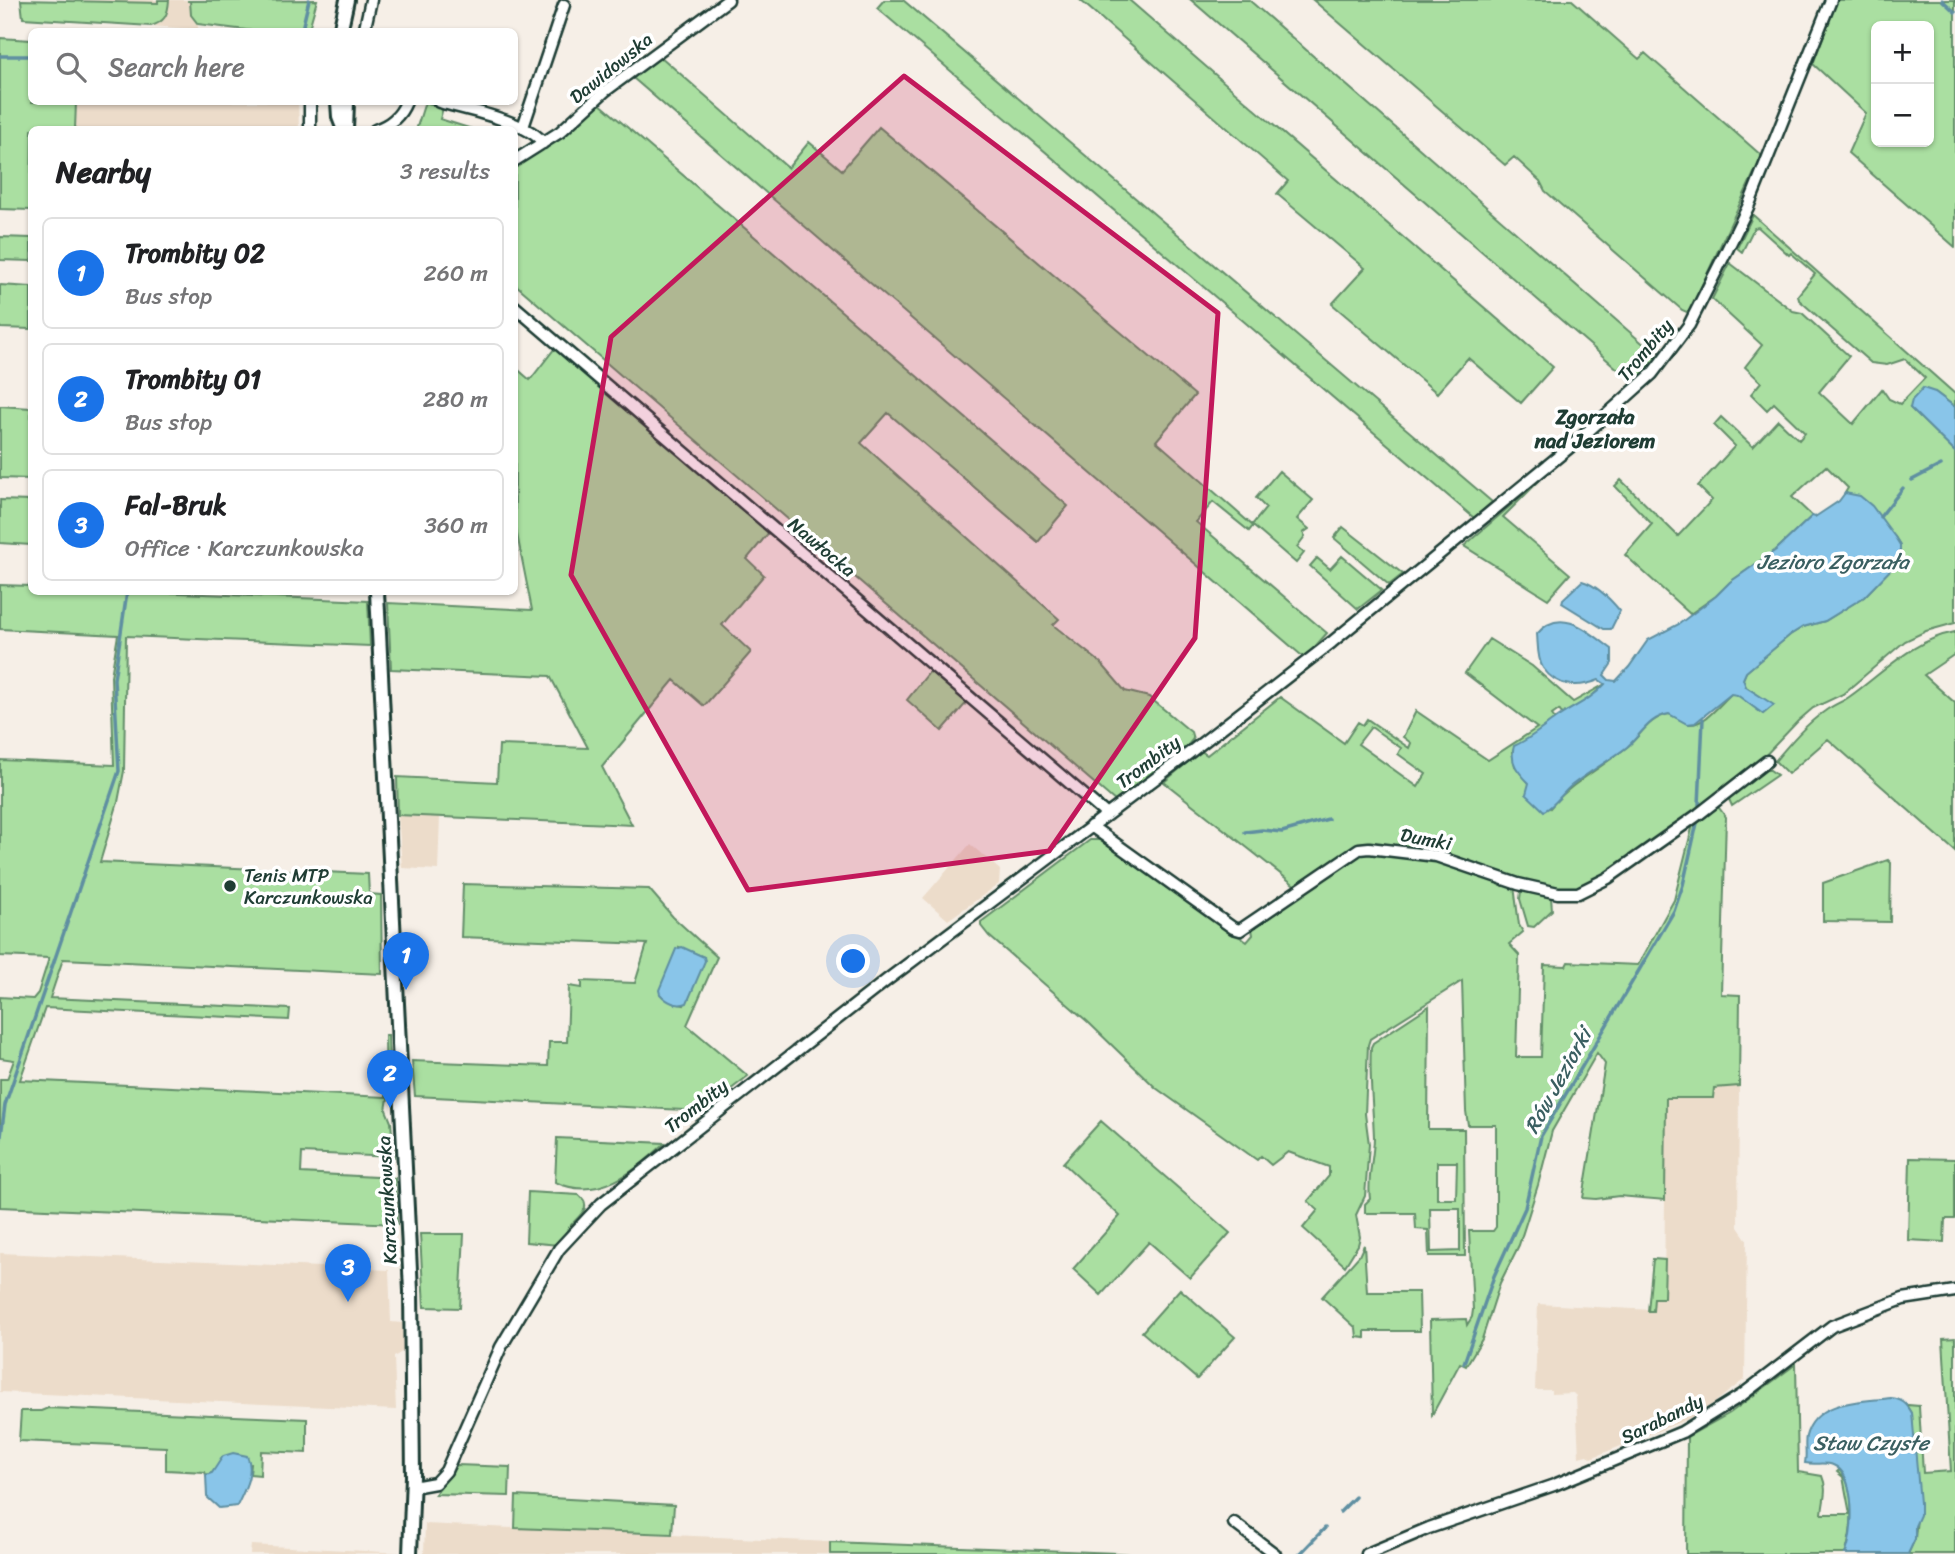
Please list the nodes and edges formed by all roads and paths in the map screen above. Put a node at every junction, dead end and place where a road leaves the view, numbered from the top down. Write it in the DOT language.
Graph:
graph roads {
  1 [pos="347,0"];
  2 [pos="353,0"];
  3 [pos="371,0"];
  4 [pos="728,0"];
  5 [pos="1831,0"];
  6 [pos="564,5"];
  7 [pos="341,28"];
  8 [pos="347,28"];
  9 [pos="365,28"];
  10 [pos="310,105"];
  11 [pos="338,105"];
  12 [pos="347,105"];
  13 [pos="404,105"];
  14 [pos="449,105"];
  15 [pos="310,126"];
  16 [pos="343,126"];
  17 [pos="345,126"];
  18 [pos="384,126"];
  19 [pos="523,127"];
  20 [pos="543,143"];
  21 [pos="518,159"];
  22 [pos="518,309"];
  23 [pos="377,595"];
  24 [pos="1767,761"];
  25 [pos="1107,815"];
  26 [pos="1091,826"];
  27 [pos="1955,1291"];
  28 [pos="413,1487"];
  29 [pos="1234,1523"];
  30 [pos="410,1554"];
  31 [pos="1275,1554"];
  32 [pos="1367,1554"];
  1 -- 7 [label="street"];
  2 -- 8 [label="street"];
  3 -- 9 [label="street"];
  4 -- 20 [label="street, Dawidowska"];
  5 -- 25 [label="street, Trombity"];
  6 -- 19 [label="street"];
  10 -- 15 [label="street"];
  11 -- 16 [label="street"];
  12 -- 17 [label="street"];
  13 -- 18 [label="street"];
  14 -- 19 [label="street"];
  19 -- 20 [label="street"];
  20 -- 21 [label="street, Dawidowska"];
  22 -- 25 [label="street, Nawłocka"];
  23 -- 28 [label="street, Karczunkowska"];
  24 -- 26 [label="street, Dumki"];
  25 -- 26 [label="street, Trombity"];
  26 -- 28 [label="street, Trombity"];
  27 -- 32 [label="street, Sarabandy"];
  28 -- 30 [label="street, Karczunkowska"];
  29 -- 31 [label="street"];
}
